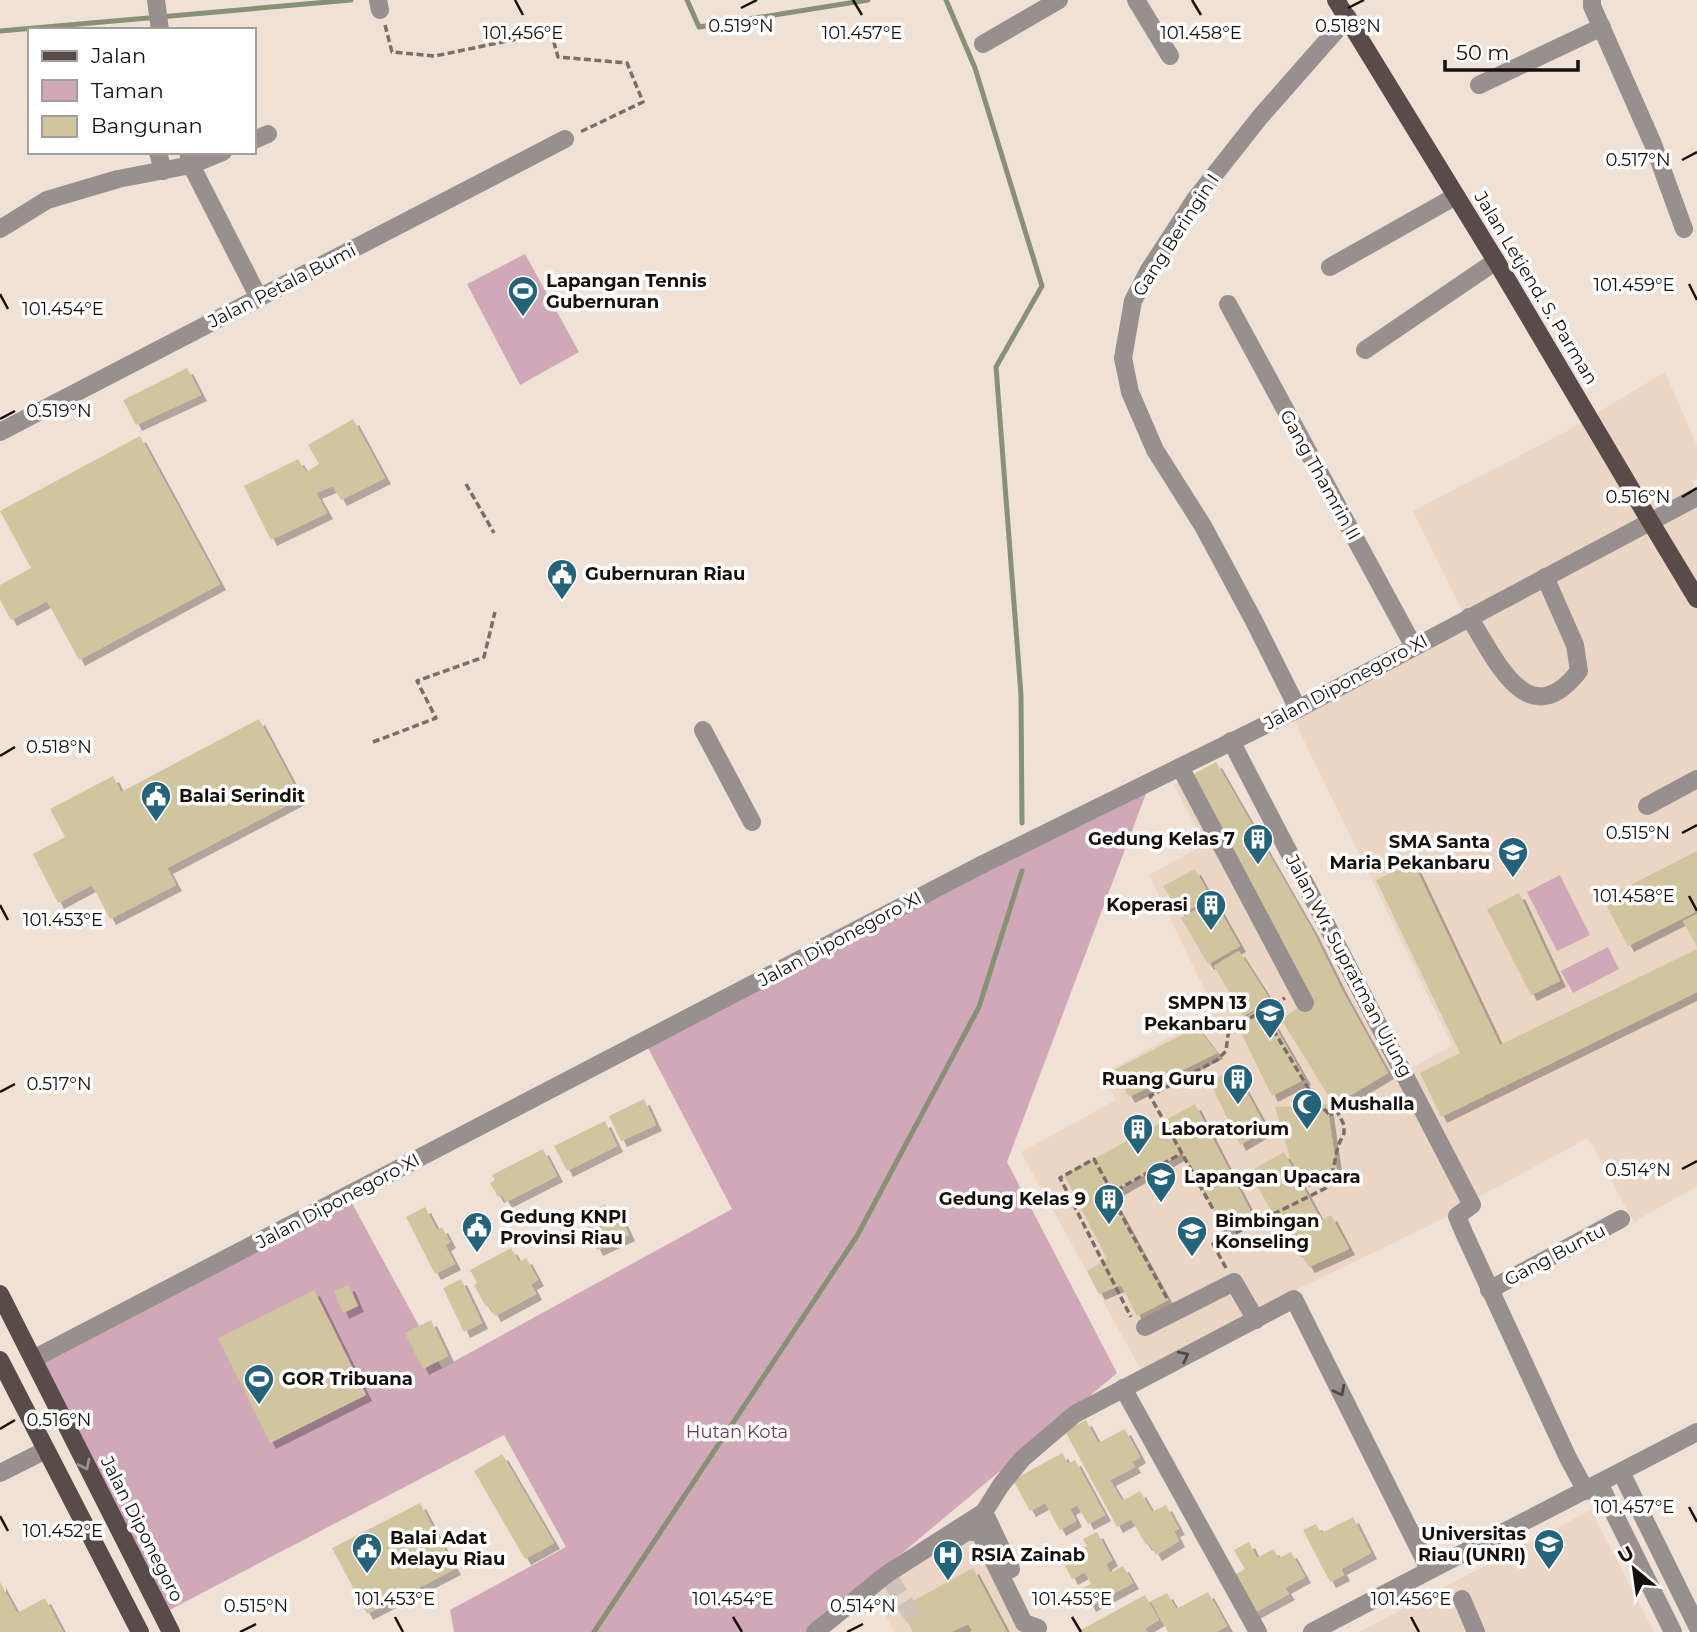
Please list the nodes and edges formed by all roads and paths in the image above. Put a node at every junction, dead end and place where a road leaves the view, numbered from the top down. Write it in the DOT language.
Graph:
graph roads {
  1 [pos="156,0"];
  2 [pos="1059,0"];
  3 [pos="1136,0"];
  4 [pos="1336,0"];
  5 [pos="1592,0"];
  6 [pos="379,5"];
  7 [pos="1348,17"];
  8 [pos="1602,27"];
  9 [pos="160,28"];
  10 [pos="983,44"];
  11 [pos="1170,56"];
  12 [pos="1479,85"];
  13 [pos="565,139"];
  14 [pos="159,154"];
  15 [pos="214,154"];
  16 [pos="190,159"];
  17 [pos="163,171"];
  18 [pos="1457,196"];
  19 [pos="0,229"];
  20 [pos="1684,229"];
  21 [pos="1496,261"];
  22 [pos="1330,267"];
  23 [pos="259,298"];
  24 [pos="1228,304"];
  25 [pos="1365,349"];
  26 [pos="0,432"];
  27 [pos="466,484"];
  28 [pos="1697,497"];
  29 [pos="1650,522"];
  30 [pos="494,533"];
  31 [pos="1545,577"];
  32 [pos="1697,599"];
  33 [pos="495,612"];
  34 [pos="1469,617"];
  35 [pos="1414,646"];
  36 [pos="1298,709"];
  37 [pos="703,730"];
  38 [pos="1231,741"];
  39 [pos="373,742"];
  40 [pos="1181,767"];
  41 [pos="1697,779"];
  42 [pos="1647,806"];
  43 [pos="752,822"];
  44 [pos="1301,997"];
  45 [pos="1262,1011"];
  46 [pos="1182,1153"];
  47 [pos="1112,1192"];
  48 [pos="1621,1219"];
  49 [pos="1228,1236"];
  50 [pos="1234,1282"];
  51 [pos="1489,1290"];
  52 [pos="0,1294"];
  53 [pos="1168,1300"];
  54 [pos="1256,1320"];
  55 [pos="1141,1322"];
  56 [pos="33,1359"];
  57 [pos="0,1360"];
  58 [pos="1123,1388"];
  59 [pos="1697,1432"];
  60 [pos="46,1450"];
  61 [pos="1621,1472"];
  62 [pos="0,1473"];
  63 [pos="1592,1487"];
  64 [pos="984,1512"];
  65 [pos="937,1542"];
  66 [pos="134,1558"];
  67 [pos="1429,1569"];
  68 [pos="109,1571"];
  69 [pos="1462,1599"];
  70 [pos="1697,1626"];
  71 [pos="1039,1630"];
  72 [pos="140,1632"];
  73 [pos="171,1632"];
  74 [pos="815,1632"];
  75 [pos="1258,1632"];
  76 [pos="1312,1632"];
  77 [pos="1476,1632"];
  78 [pos="1673,1632"];
  1 -- 9 [label="street"];
  2 -- 10 [label="street"];
  3 -- 11 [label="street"];
  4 -- 7 [label="main road, Jalan Letjend. S. Parman"];
  5 -- 8 [label="street"];
  6 -- 13 [label="path"];
  7 -- 18 [label="main road, Jalan Letjend. S. Parman"];
  7 -- 36 [label="street, Gang Beringin I"];
  8 -- 12 [label="street"];
  8 -- 20 [label="street"];
  13 -- 23 [label="street, Jalan Petala Bumi"];
  14 -- 17 [label="street"];
  15 -- 16 [label="street"];
  16 -- 17 [label="street"];
  16 -- 23 [label="street"];
  17 -- 19 [label="street"];
  18 -- 21 [label="main road, Jalan Letjend. S. Parman"];
  18 -- 22 [label="street"];
  21 -- 25 [label="street"];
  21 -- 29 [label="main road, Jalan Letjend. S. Parman"];
  23 -- 26 [label="street, Jalan Petala Bumi"];
  24 -- 35 [label="street, Gang Thamrin II"];
  27 -- 30 [label="path"];
  28 -- 29 [label="street, Jalan Diponegoro XI"];
  29 -- 31 [label="street, Jalan Diponegoro XI"];
  29 -- 32 [label="main road, Jalan Letjend. S. Parman"];
  31 -- 34 [label="street, Jalan Diponegoro XI"];
  31 -- 34 [label="street"];
  33 -- 39 [label="path"];
  34 -- 35 [label="street, Jalan Diponegoro XI"];
  35 -- 36 [label="street, Jalan Diponegoro XI"];
  36 -- 38 [label="street, Jalan Diponegoro XI"];
  37 -- 43 [label="street"];
  38 -- 40 [label="street, Jalan Diponegoro XI"];
  38 -- 51 [label="street, Jalan Wr. Supratman Ujung"];
  40 -- 44 [label="street"];
  40 -- 56 [label="street, Jalan Diponegoro XI"];
  41 -- 42 [label="street"];
  44 -- 45 [label="path"];
  45 -- 46 [label="path"];
  45 -- 49 [label="path"];
  46 -- 47 [label="path"];
  46 -- 49 [label="path"];
  47 -- 53 [label="path"];
  47 -- 55 [label="path"];
  48 -- 51 [label="street, Gang Buntu"];
  49 -- 50 [label="path"];
  50 -- 54 [label="street"];
  50 -- 55 [label="street"];
  51 -- 63 [label="street, Jalan Wr. Supratman Ujung"];
  52 -- 56 [label="main road, Jalan Diponegoro"];
  58 -- 54 [label="street, one-way"];
  54 -- 67 [label="street, one-way"];
  56 -- 66 [label="main road, Jalan Diponegoro, one-way"];
  57 -- 60 [label="main road"];
  58 -- 64 [label="street"];
  58 -- 75 [label="street"];
  59 -- 61 [label="street"];
  60 -- 62 [label="street"];
  60 -- 68 [label="main road"];
  61 -- 63 [label="street"];
  61 -- 70 [label="street"];
  63 -- 67 [label="street"];
  63 -- 78 [label="street, Jalan Wr. Supratman Ujung"];
  64 -- 65 [label="street"];
  64 -- 71 [label="street"];
  65 -- 71 [label="street"];
  65 -- 74 [label="street"];
  66 -- 68 [label="main road"];
  66 -- 73 [label="main road, Jalan Diponegoro"];
  67 -- 76 [label="street"];
  68 -- 72 [label="main road"];
  69 -- 77 [label="street"];
}
